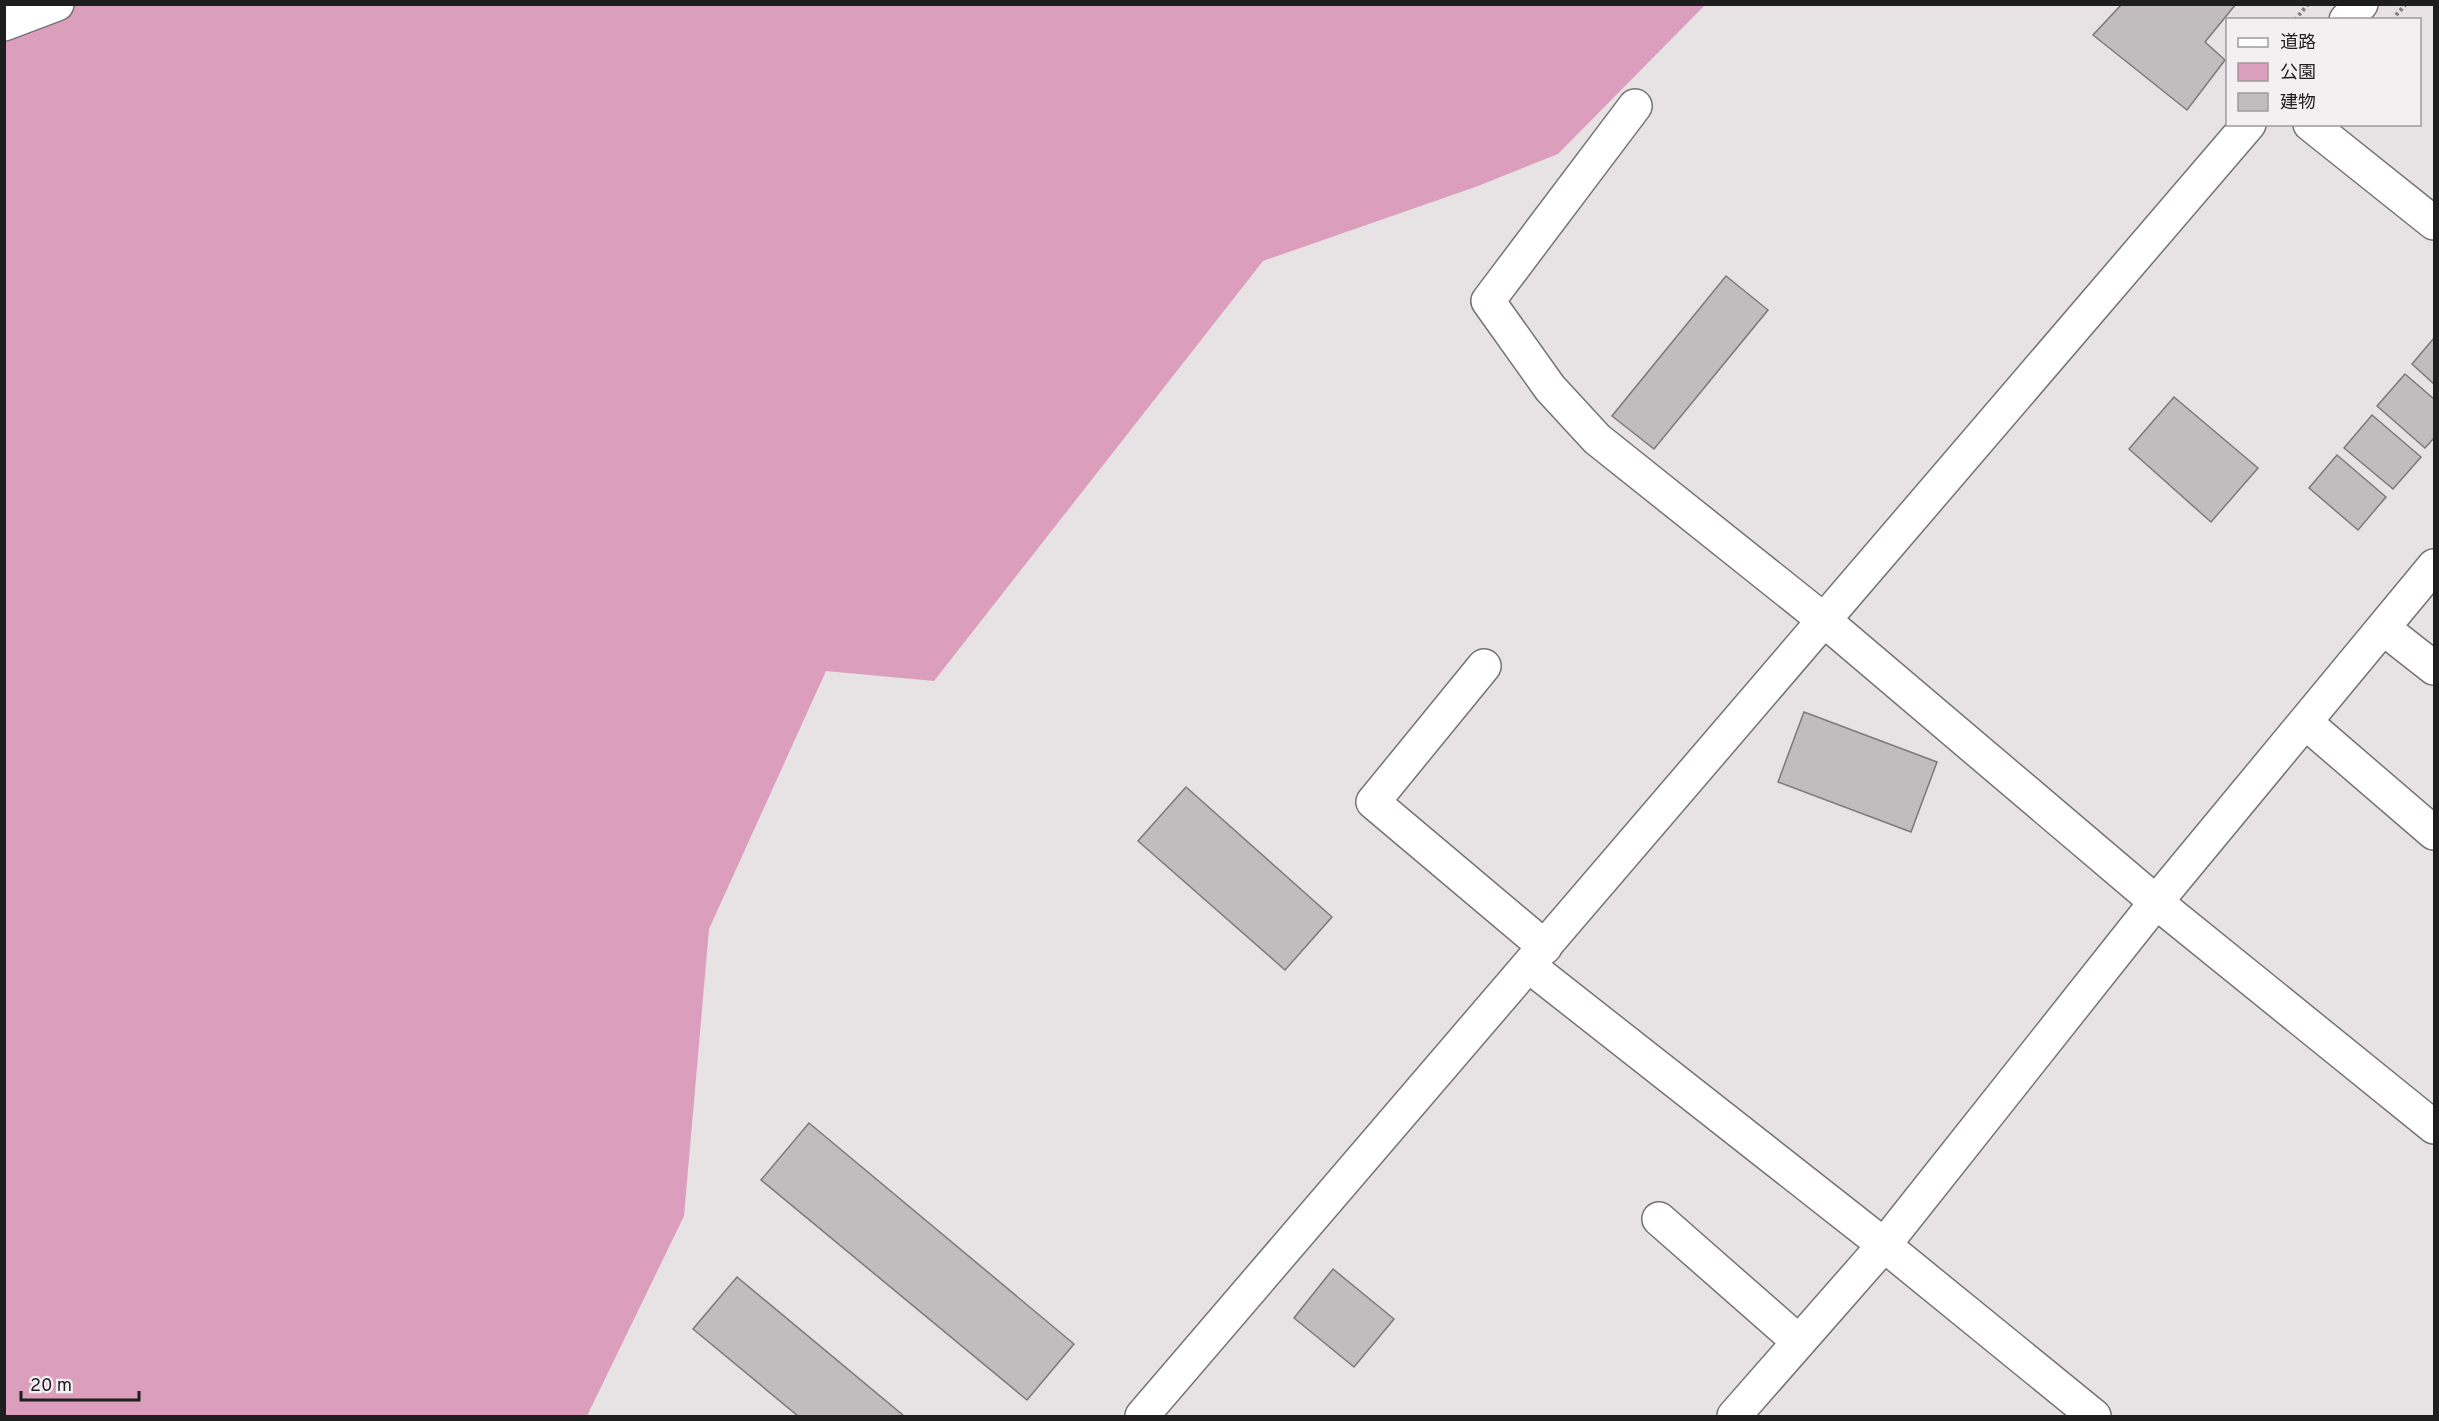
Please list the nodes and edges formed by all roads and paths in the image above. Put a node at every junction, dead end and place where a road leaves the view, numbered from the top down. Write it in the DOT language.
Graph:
graph roads {
  1 [pos="57,4"];
  2 [pos="2308,4"];
  3 [pos="2361,4"];
  4 [pos="2297,18"];
  5 [pos="2348,18"];
  6 [pos="4,24"];
  7 [pos="1635,106"];
  8 [pos="2247,126"];
  9 [pos="2313,126"];
  10 [pos="2434,223"];
  11 [pos="2434,566"];
  12 [pos="1825,621"];
  13 [pos="2383,628"];
  14 [pos="1484,666"];
  15 [pos="2434,668"];
  16 [pos="2306,722"];
  17 [pos="2434,833"];
  18 [pos="2156,902"];
  19 [pos="1537,956"];
  20 [pos="2434,1127"];
  21 [pos="1659,1219"];
  22 [pos="1884,1245"];
  23 [pos="1799,1342"];
  24 [pos="1142,1416"];
  25 [pos="1734,1416"];
  26 [pos="2094,1416"];
  1 -- 6 [label="street"];
  2 -- 4 [label="path"];
  3 -- 5 [label="street"];
  7 -- 12 [label="street"];
  8 -- 12 [label="street"];
  9 -- 10 [label="street"];
  11 -- 13 [label="street"];
  12 -- 18 [label="street"];
  12 -- 19 [label="street"];
  13 -- 15 [label="street"];
  13 -- 16 [label="street"];
  14 -- 19 [label="street"];
  16 -- 17 [label="street"];
  16 -- 18 [label="street"];
  18 -- 20 [label="street"];
  18 -- 22 [label="street"];
  19 -- 22 [label="street"];
  19 -- 24 [label="street"];
  21 -- 23 [label="street"];
  22 -- 23 [label="street"];
  22 -- 26 [label="street"];
  23 -- 25 [label="street"];
}
